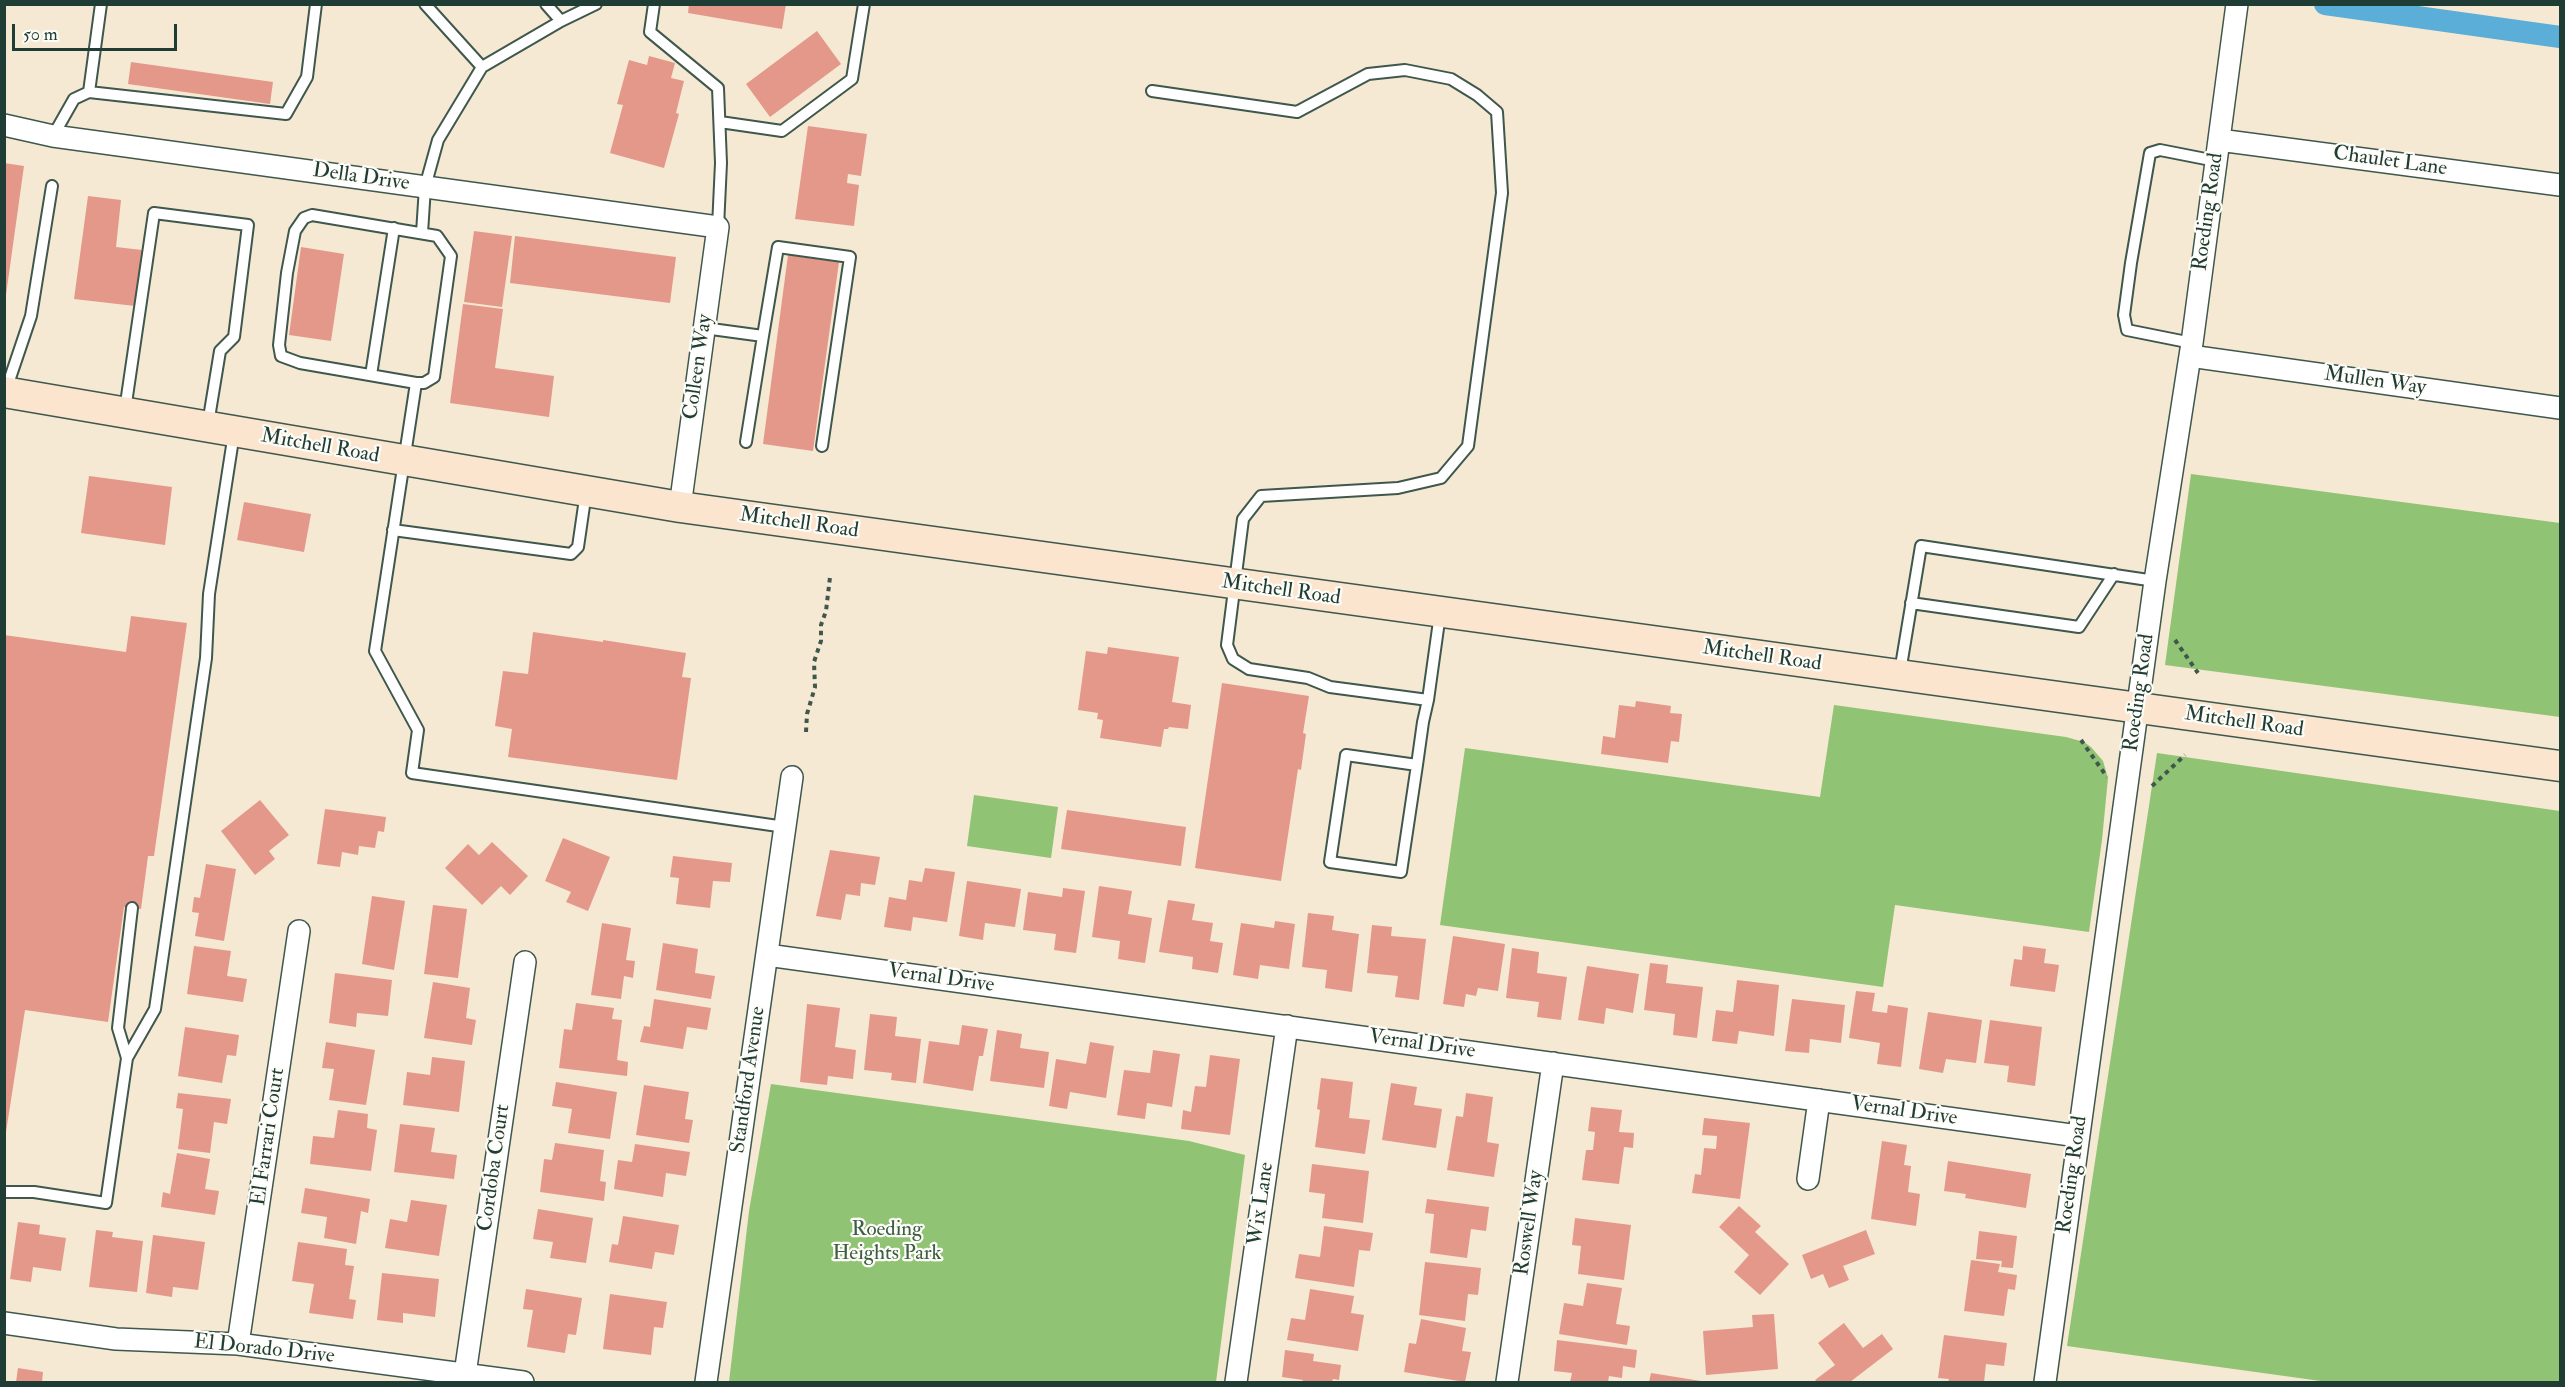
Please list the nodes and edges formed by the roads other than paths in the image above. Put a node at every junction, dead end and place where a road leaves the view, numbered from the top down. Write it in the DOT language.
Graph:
graph roads {
  1 [pos="101,4"];
  2 [pos="316,4"];
  3 [pos="425,4"];
  4 [pos="546,4"];
  5 [pos="596,4"];
  6 [pos="654,4"];
  7 [pos="864,4"];
  8 [pos="2236,7"];
  9 [pos="561,21"];
  10 [pos="482,67"];
  11 [pos="1152,91"];
  12 [pos="89,92"];
  13 [pos="720,122"];
  14 [pos="4,125"];
  15 [pos="53,136"];
  16 [pos="2219,140"];
  17 [pos="2216,161"];
  18 [pos="2560,185"];
  19 [pos="52,186"];
  20 [pos="426,187"];
  21 [pos="718,227"];
  22 [pos="394,228"];
  23 [pos="422,233"];
  24 [pos="704,328"];
  25 [pos="763,336"];
  26 [pos="2191,350"];
  27 [pos="371,375"];
  28 [pos="416,382"];
  29 [pos="5,394"];
  30 [pos="2560,408"];
  31 [pos="124,413"];
  32 [pos="221,430"];
  33 [pos="746,442"];
  34 [pos="822,446"];
  35 [pos="402,461"];
  36 [pos="586,492"];
  37 [pos="680,507"];
  38 [pos="393,530"];
  39 [pos="2114,574"];
  40 [pos="2155,581"];
  41 [pos="1234,584"];
  42 [pos="1911,603"];
  43 [pos="1440,614"];
  44 [pos="1900,676"];
  45 [pos="1428,700"];
  46 [pos="2138,708"];
  47 [pos="1417,765"];
  48 [pos="2560,766"];
  49 [pos="792,777"];
  50 [pos="785,826"];
  51 [pos="132,908"];
  52 [pos="299,931"];
  53 [pos="767,955"];
  54 [pos="525,962"];
  55 [pos="1287,1026"];
  56 [pos="128,1058"];
  57 [pos="1553,1063"];
  58 [pos="1819,1100"];
  59 [pos="2078,1136"];
  60 [pos="1808,1179"];
  61 [pos="4,1192"];
  62 [pos="4,1323"];
  63 [pos="238,1344"];
  64 [pos="465,1374"];
  65 [pos="523,1383"];
  66 [pos="706,1383"];
  67 [pos="1236,1383"];
  68 [pos="1507,1383"];
  69 [pos="2045,1383"];
  1 -- 12 [label="lane"];
  2 -- 12 [label="lane"];
  3 -- 10 [label="lane"];
  4 -- 9 [label="lane"];
  5 -- 9 [label="lane"];
  6 -- 13 [label="lane"];
  7 -- 13 [label="lane"];
  8 -- 16 [label="street, Roeding Road"];
  9 -- 10 [label="lane"];
  10 -- 20 [label="lane"];
  11 -- 41 [label="lane"];
  12 -- 15 [label="lane"];
  13 -- 21 [label="lane"];
  14 -- 15 [label="street, Della Drive"];
  15 -- 20 [label="street, Della Drive"];
  16 -- 17 [label="street, Roeding Road"];
  16 -- 18 [label="street, Chaulet Lane"];
  17 -- 26 [label="street, Roeding Road"];
  17 -- 26 [label="lane"];
  19 -- 29 [label="lane"];
  20 -- 21 [label="street, Della Drive"];
  20 -- 23 [label="lane"];
  21 -- 24 [label="street, Colleen Way"];
  22 -- 23 [label="lane"];
  22 -- 27 [label="lane"];
  22 -- 27 [label="lane"];
  23 -- 28 [label="lane"];
  24 -- 25 [label="lane"];
  24 -- 37 [label="street, Colleen Way"];
  25 -- 33 [label="lane"];
  25 -- 34 [label="lane"];
  26 -- 30 [label="street, Mullen Way"];
  26 -- 40 [label="street, Roeding Road"];
  27 -- 28 [label="lane"];
  28 -- 35 [label="lane"];
  29 -- 31 [label="street, Mitchell Road"];
  31 -- 32 [label="street, Mitchell Road"];
  31 -- 32 [label="lane"];
  32 -- 35 [label="street, Mitchell Road"];
  32 -- 56 [label="lane"];
  35 -- 36 [label="street, Mitchell Road"];
  35 -- 38 [label="lane"];
  36 -- 37 [label="street, Mitchell Road"];
  36 -- 38 [label="lane"];
  37 -- 41 [label="street, Mitchell Road"];
  38 -- 50 [label="lane"];
  39 -- 40 [label="lane"];
  39 -- 42 [label="lane"];
  39 -- 42 [label="lane"];
  40 -- 46 [label="street, Roeding Road"];
  41 -- 43 [label="street, Mitchell Road"];
  41 -- 45 [label="lane"];
  42 -- 44 [label="lane"];
  43 -- 44 [label="street, Mitchell Road"];
  43 -- 45 [label="lane"];
  44 -- 46 [label="street, Mitchell Road"];
  45 -- 47 [label="lane"];
  46 -- 48 [label="street, Mitchell Road"];
  46 -- 59 [label="street, Roeding Road"];
  47 -- 47 [label="lane"];
  49 -- 50 [label="street, Standford Avenue"];
  50 -- 53 [label="street, Standford Avenue"];
  51 -- 56 [label="lane"];
  52 -- 63 [label="street, El Farrari Court"];
  53 -- 55 [label="street, Vernal Drive"];
  53 -- 66 [label="street, Standford Avenue"];
  54 -- 64 [label="street, Cordoba Court"];
  55 -- 57 [label="street, Vernal Drive"];
  55 -- 67 [label="street, Wix Lane"];
  56 -- 61 [label="lane"];
  57 -- 58 [label="street, Vernal Drive"];
  57 -- 68 [label="street, Roswell Way"];
  58 -- 59 [label="street, Vernal Drive"];
  58 -- 60 [label="street"];
  59 -- 69 [label="street, Roeding Road"];
  62 -- 63 [label="street, El Dorado Drive"];
  63 -- 64 [label="street, El Dorado Drive"];
  64 -- 65 [label="street, El Dorado Drive"];
}
